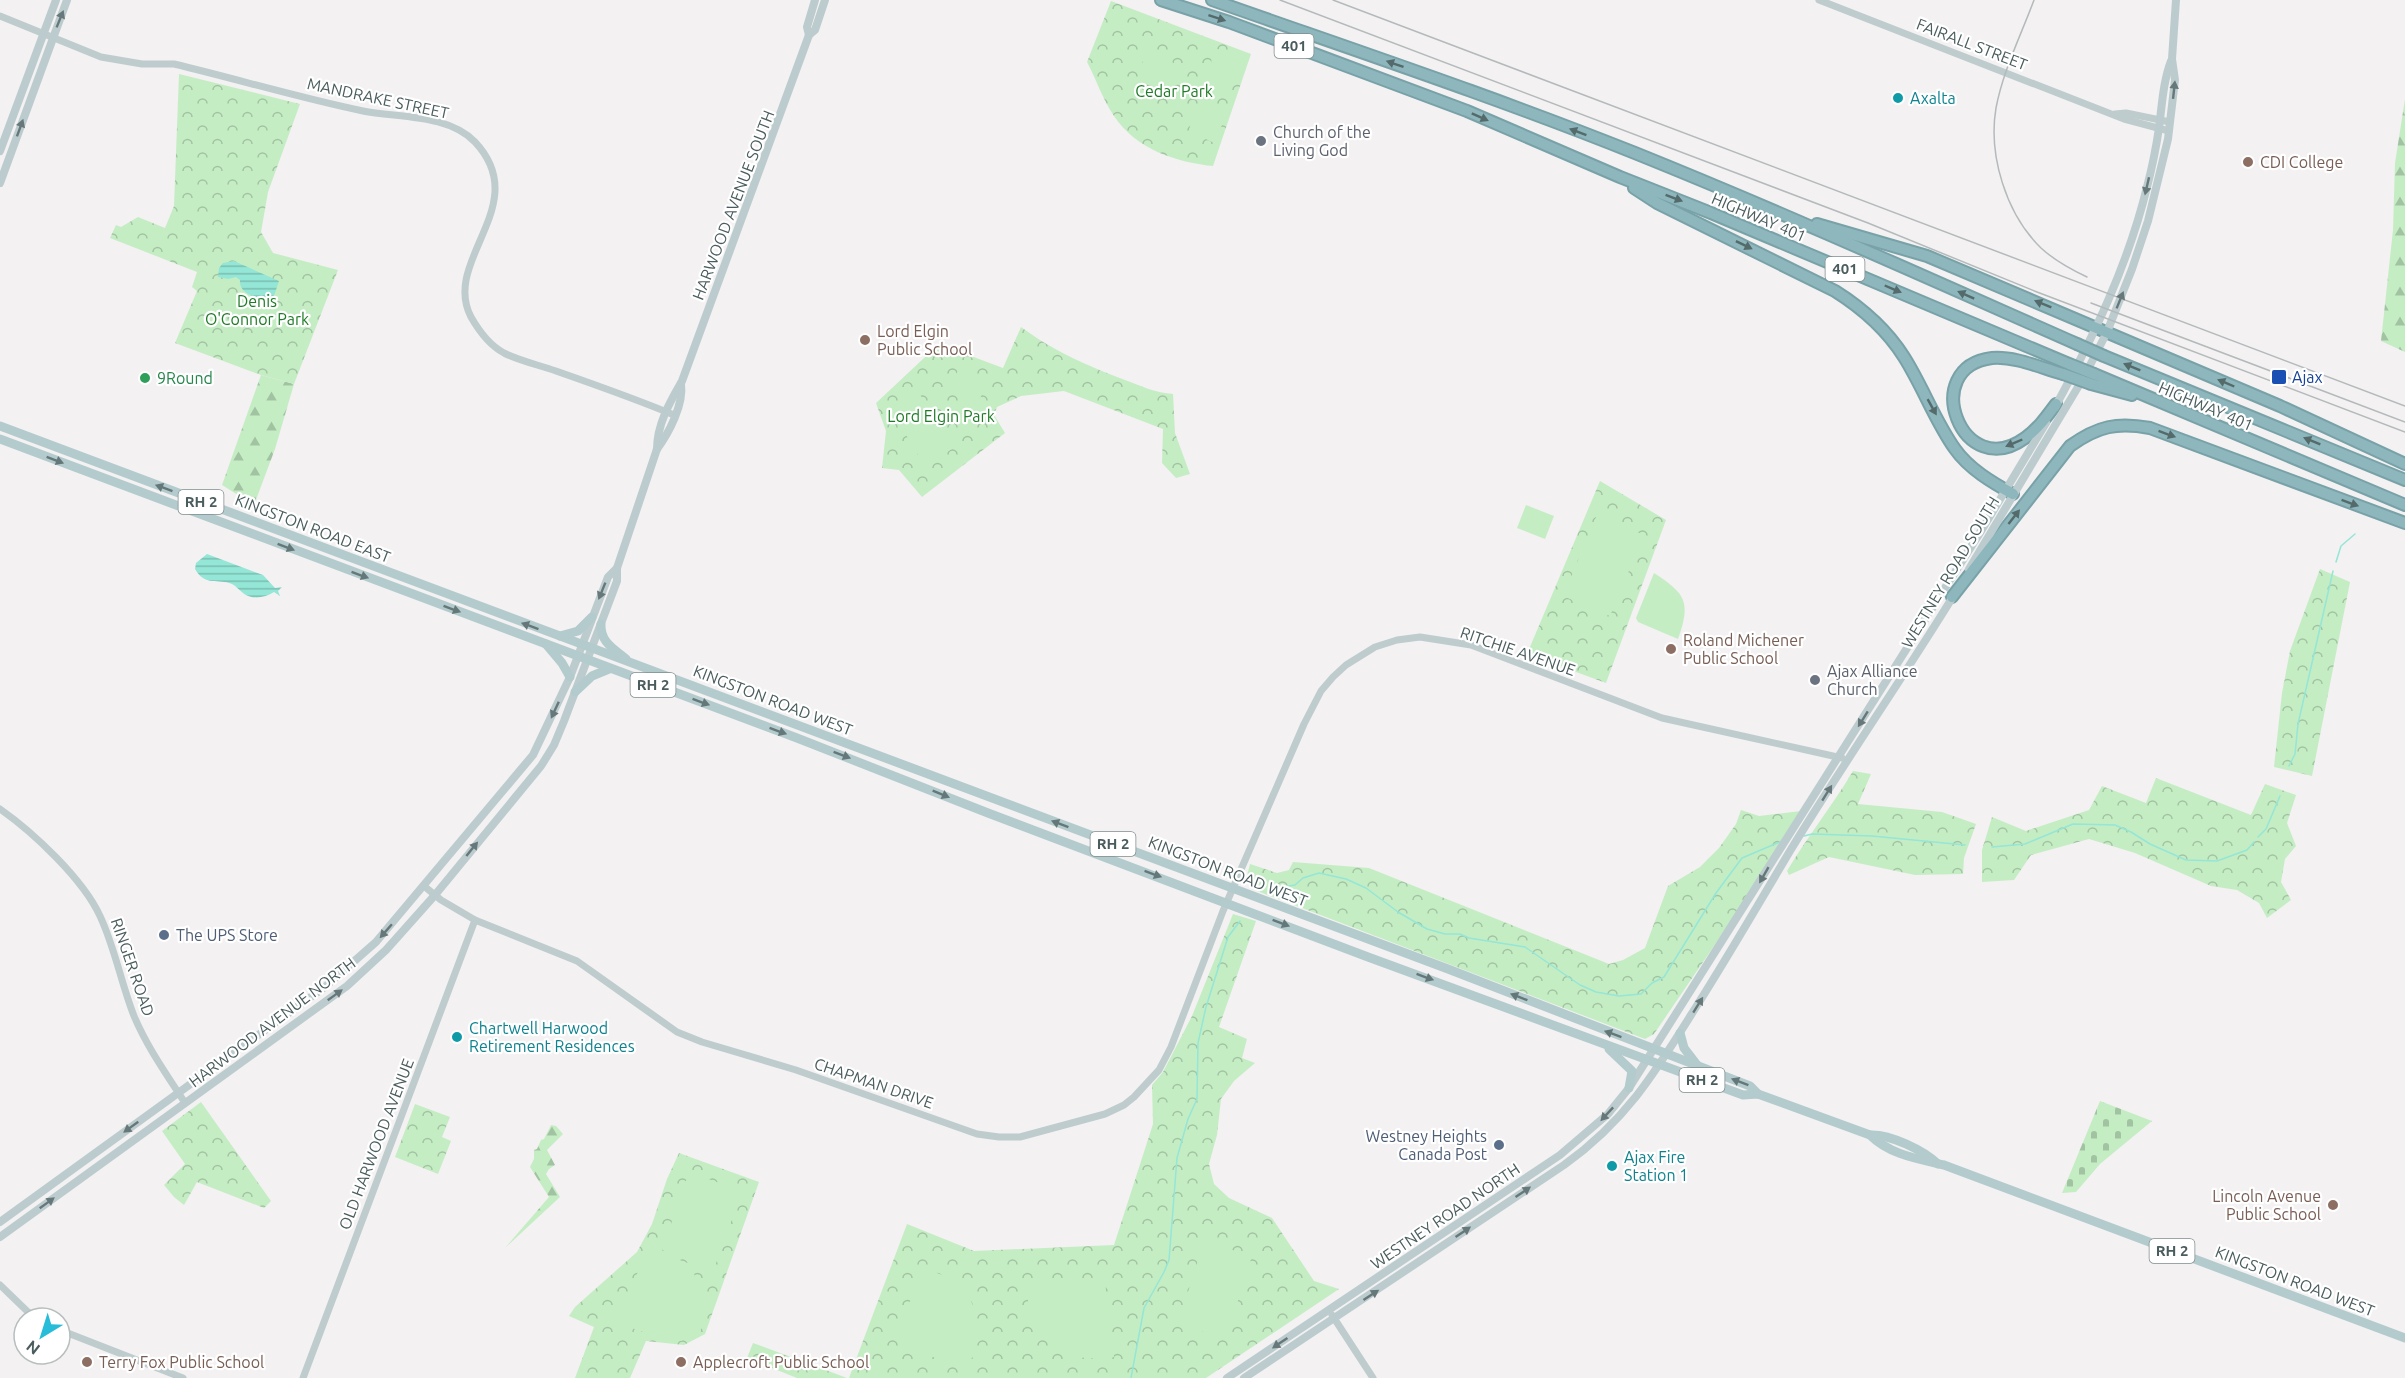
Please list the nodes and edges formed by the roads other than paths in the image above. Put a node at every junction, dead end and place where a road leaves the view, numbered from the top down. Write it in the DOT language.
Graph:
graph roads {
  1 [pos="56,0"];
  2 [pos="67,0"];
  3 [pos="815,0"];
  4 [pos="825,0"];
  5 [pos="1161,0"];
  6 [pos="1212,0"];
  7 [pos="1819,0"];
  8 [pos="2176,0"];
  9 [pos="0,16"];
  10 [pos="43,33"];
  11 [pos="809,35"];
  12 [pos="52,38"];
  13 [pos="2172,59"];
  14 [pos="2115,114"];
  15 [pos="2160,119"];
  16 [pos="2170,122"];
  17 [pos="2159,129"];
  18 [pos="2169,131"];
  19 [pos="0,151"];
  20 [pos="1620,177"];
  21 [pos="0,183"];
  22 [pos="1754,202"];
  23 [pos="2102,329"];
  24 [pos="2066,369"];
  25 [pos="681,384"];
  26 [pos="2056,404"];
  27 [pos="666,412"];
  28 [pos="675,415"];
  29 [pos="0,426"];
  30 [pos="0,439"];
  31 [pos="657,449"];
  32 [pos="2405,464"];
  33 [pos="2405,480"];
  34 [pos="2009,491"];
  35 [pos="2405,505"];
  36 [pos="2405,523"];
  37 [pos="617,568"];
  38 [pos="1952,597"];
  39 [pos="592,617"];
  40 [pos="601,624"];
  41 [pos="558,636"];
  42 [pos="546,644"];
  43 [pos="582,645"];
  44 [pos="592,649"];
  45 [pos="582,658"];
  46 [pos="630,663"];
  47 [pos="609,669"];
  48 [pos="570,677"];
  49 [pos="575,692"];
  50 [pos="1838,758"];
  51 [pos="1849,759"];
  52 [pos="0,809"];
  53 [pos="424,886"];
  54 [pos="1233,889"];
  55 [pos="435,895"];
  56 [pos="1227,902"];
  57 [pos="475,920"];
  58 [pos="1680,1033"];
  59 [pos="1602,1044"];
  60 [pos="1654,1049"];
  61 [pos="1666,1054"];
  62 [pos="1647,1060"];
  63 [pos="1659,1064"];
  64 [pos="1699,1066"];
  65 [pos="1629,1088"];
  66 [pos="178,1092"];
  67 [pos="1758,1094"];
  68 [pos="185,1103"];
  69 [pos="1478,1210"];
  70 [pos="1483,1218"];
  71 [pos="0,1222"];
  72 [pos="0,1237"];
  73 [pos="0,1285"];
  74 [pos="21,1306"];
  75 [pos="1328,1310"];
  76 [pos="1334,1319"];
  77 [pos="72,1335"];
  78 [pos="2405,1338"];
  79 [pos="183,1378"];
  80 [pos="303,1378"];
  81 [pos="1227,1378"];
  82 [pos="1244,1378"];
  83 [pos="1373,1378"];
  1 -- 10 [label="main road"];
  12 -- 2 [label="main road, one-way"];
  3 -- 11 [label="main road, HARWOOD AVENUE SOUTH"];
  4 -- 11 [label="main road, HARWOOD AVENUE SOUTH"];
  5 -- 20 [label="highway, HIGHWAY 401 / 401, one-way"];
  22 -- 6 [label="highway, HIGHWAY 401 / 401, one-way"];
  7 -- 14 [label="street, FAIRALL STREET"];
  8 -- 13 [label="main road, WESTNEY ROAD SOUTH"];
  9 -- 10 [label="street, MANDRAKE STREET"];
  10 -- 12 [label="street, MANDRAKE STREET"];
  10 -- 19 [label="main road"];
  11 -- 25 [label="main road, HARWOOD AVENUE SOUTH"];
  21 -- 12 [label="main road, one-way"];
  12 -- 27 [label="street, MANDRAKE STREET"];
  13 -- 15 [label="main road, WESTNEY ROAD SOUTH"];
  16 -- 13 [label="main road, WESTNEY ROAD SOUTH, one-way"];
  14 -- 15 [label="street, FAIRALL STREET"];
  14 -- 17 [label="street, FAIRALL STREET"];
  15 -- 16 [label="street, FAIRALL STREET"];
  15 -- 17 [label="main road, WESTNEY ROAD SOUTH"];
  16 -- 18 [label="main road, WESTNEY ROAD SOUTH"];
  17 -- 18 [label="street, FAIRALL STREET"];
  17 -- 23 [label="main road, WESTNEY ROAD SOUTH, one-way"];
  23 -- 18 [label="main road, WESTNEY ROAD SOUTH, one-way"];
  20 -- 24 [label="highway, HIGHWAY 401 / 401, one-way"];
  20 -- 34 [label="highway, one-way"];
  23 -- 22 [label="highway, one-way"];
  33 -- 22 [label="highway, HIGHWAY 401 / 401, one-way, bridge"];
  23 -- 26 [label="main road, WESTNEY ROAD SOUTH"];
  32 -- 23 [label="highway, one-way"];
  23 -- 34 [label="main road, WESTNEY ROAD SOUTH"];
  26 -- 24 [label="highway, one-way"];
  24 -- 35 [label="highway, HIGHWAY 401 / 401, bridge"];
  25 -- 27 [label="main road, HARWOOD AVENUE SOUTH"];
  25 -- 28 [label="main road, HARWOOD AVENUE SOUTH"];
  26 -- 34 [label="main road, WESTNEY ROAD SOUTH"];
  27 -- 28 [label="street, MANDRAKE STREET"];
  27 -- 31 [label="main road, HARWOOD AVENUE SOUTH"];
  28 -- 31 [label="main road, HARWOOD AVENUE SOUTH"];
  41 -- 29 [label="main road, KINGSTON ROAD EAST / RH 2, one-way"];
  30 -- 42 [label="main road, KINGSTON ROAD EAST / RH 2, one-way"];
  31 -- 37 [label="main road, HARWOOD AVENUE SOUTH"];
  34 -- 38 [label="main road, WESTNEY ROAD SOUTH"];
  34 -- 50 [label="main road, WESTNEY ROAD SOUTH, one-way"];
  38 -- 36 [label="highway, one-way"];
  37 -- 39 [label="main road, HARWOOD AVENUE SOUTH, one-way"];
  37 -- 40 [label="main road, HARWOOD AVENUE SOUTH"];
  38 -- 51 [label="main road, WESTNEY ROAD SOUTH"];
  39 -- 41 [label="main road"];
  39 -- 43 [label="main road, HARWOOD AVENUE SOUTH"];
  40 -- 44 [label="main road, HARWOOD AVENUE SOUTH"];
  40 -- 46 [label="main road"];
  41 -- 43 [label="main road, KINGSTON ROAD EAST / RH 2"];
  42 -- 45 [label="main road, KINGSTON ROAD EAST / RH 2"];
  42 -- 48 [label="main road"];
  43 -- 44 [label="main road, KINGSTON ROAD WEST / RH 2"];
  43 -- 45 [label="main road"];
  44 -- 45 [label="main road, HARWOOD AVENUE SOUTH"];
  44 -- 46 [label="main road, KINGSTON ROAD WEST / RH 2"];
  45 -- 47 [label="main road, KINGSTON ROAD WEST / RH 2"];
  45 -- 48 [label="main road, HARWOOD AVENUE NORTH"];
  45 -- 49 [label="main road, HARWOOD AVENUE NORTH"];
  54 -- 46 [label="main road, KINGSTON ROAD WEST / RH 2, one-way"];
  47 -- 49 [label="main road"];
  47 -- 56 [label="main road, KINGSTON ROAD WEST / RH 2, one-way"];
  48 -- 53 [label="main road, HARWOOD AVENUE NORTH, one-way"];
  55 -- 49 [label="main road, HARWOOD AVENUE NORTH, one-way"];
  50 -- 51 [label="street, RITCHIE AVENUE"];
  50 -- 54 [label="street, RITCHIE AVENUE"];
  50 -- 60 [label="main road, WESTNEY ROAD SOUTH, one-way"];
  58 -- 51 [label="main road, WESTNEY ROAD SOUTH, one-way"];
  52 -- 66 [label="street, RINGER ROAD"];
  53 -- 55 [label="street, CHAPMAN DRIVE"];
  53 -- 66 [label="main road, HARWOOD AVENUE NORTH, one-way"];
  54 -- 56 [label="street, RITCHIE AVENUE"];
  60 -- 54 [label="main road, KINGSTON ROAD WEST / RH 2, one-way"];
  55 -- 57 [label="street, CHAPMAN DRIVE"];
  68 -- 55 [label="main road, HARWOOD AVENUE NORTH, one-way"];
  56 -- 57 [label="street, CHAPMAN DRIVE"];
  56 -- 59 [label="main road, KINGSTON ROAD WEST / RH 2, one-way"];
  57 -- 80 [label="street, OLD HARWOOD AVENUE"];
  58 -- 61 [label="main road, WESTNEY ROAD SOUTH"];
  58 -- 64 [label="main road"];
  59 -- 62 [label="main road, KINGSTON ROAD WEST / RH 2"];
  59 -- 65 [label="main road"];
  60 -- 61 [label="main road, KINGSTON ROAD WEST / RH 2"];
  60 -- 62 [label="main road, WESTNEY ROAD NORTH"];
  61 -- 63 [label="main road, WESTNEY ROAD SOUTH"];
  61 -- 64 [label="main road, KINGSTON ROAD WEST / RH 2"];
  62 -- 63 [label="main road, KINGSTON ROAD WEST / RH 2"];
  62 -- 65 [label="main road, WESTNEY ROAD NORTH"];
  63 -- 67 [label="main road, KINGSTON ROAD WEST / RH 2"];
  70 -- 63 [label="main road, WESTNEY ROAD NORTH, one-way"];
  67 -- 64 [label="main road, KINGSTON ROAD WEST / RH 2, one-way"];
  65 -- 69 [label="main road, WESTNEY ROAD NORTH, one-way"];
  66 -- 68 [label="street, RINGER ROAD"];
  66 -- 71 [label="main road, HARWOOD AVENUE NORTH, one-way"];
  67 -- 78 [label="main road, KINGSTON ROAD WEST / RH 2"];
  72 -- 68 [label="main road, HARWOOD AVENUE NORTH, one-way"];
  69 -- 70 [label="main road"];
  69 -- 75 [label="main road, WESTNEY ROAD NORTH"];
  76 -- 70 [label="main road, WESTNEY ROAD NORTH, one-way"];
  73 -- 74 [label="street"];
  75 -- 76 [label="street"];
  75 -- 81 [label="main road, WESTNEY ROAD NORTH, one-way"];
  76 -- 82 [label="main road, WESTNEY ROAD NORTH"];
  76 -- 83 [label="street"];
  77 -- 79 [label="street"];
}
